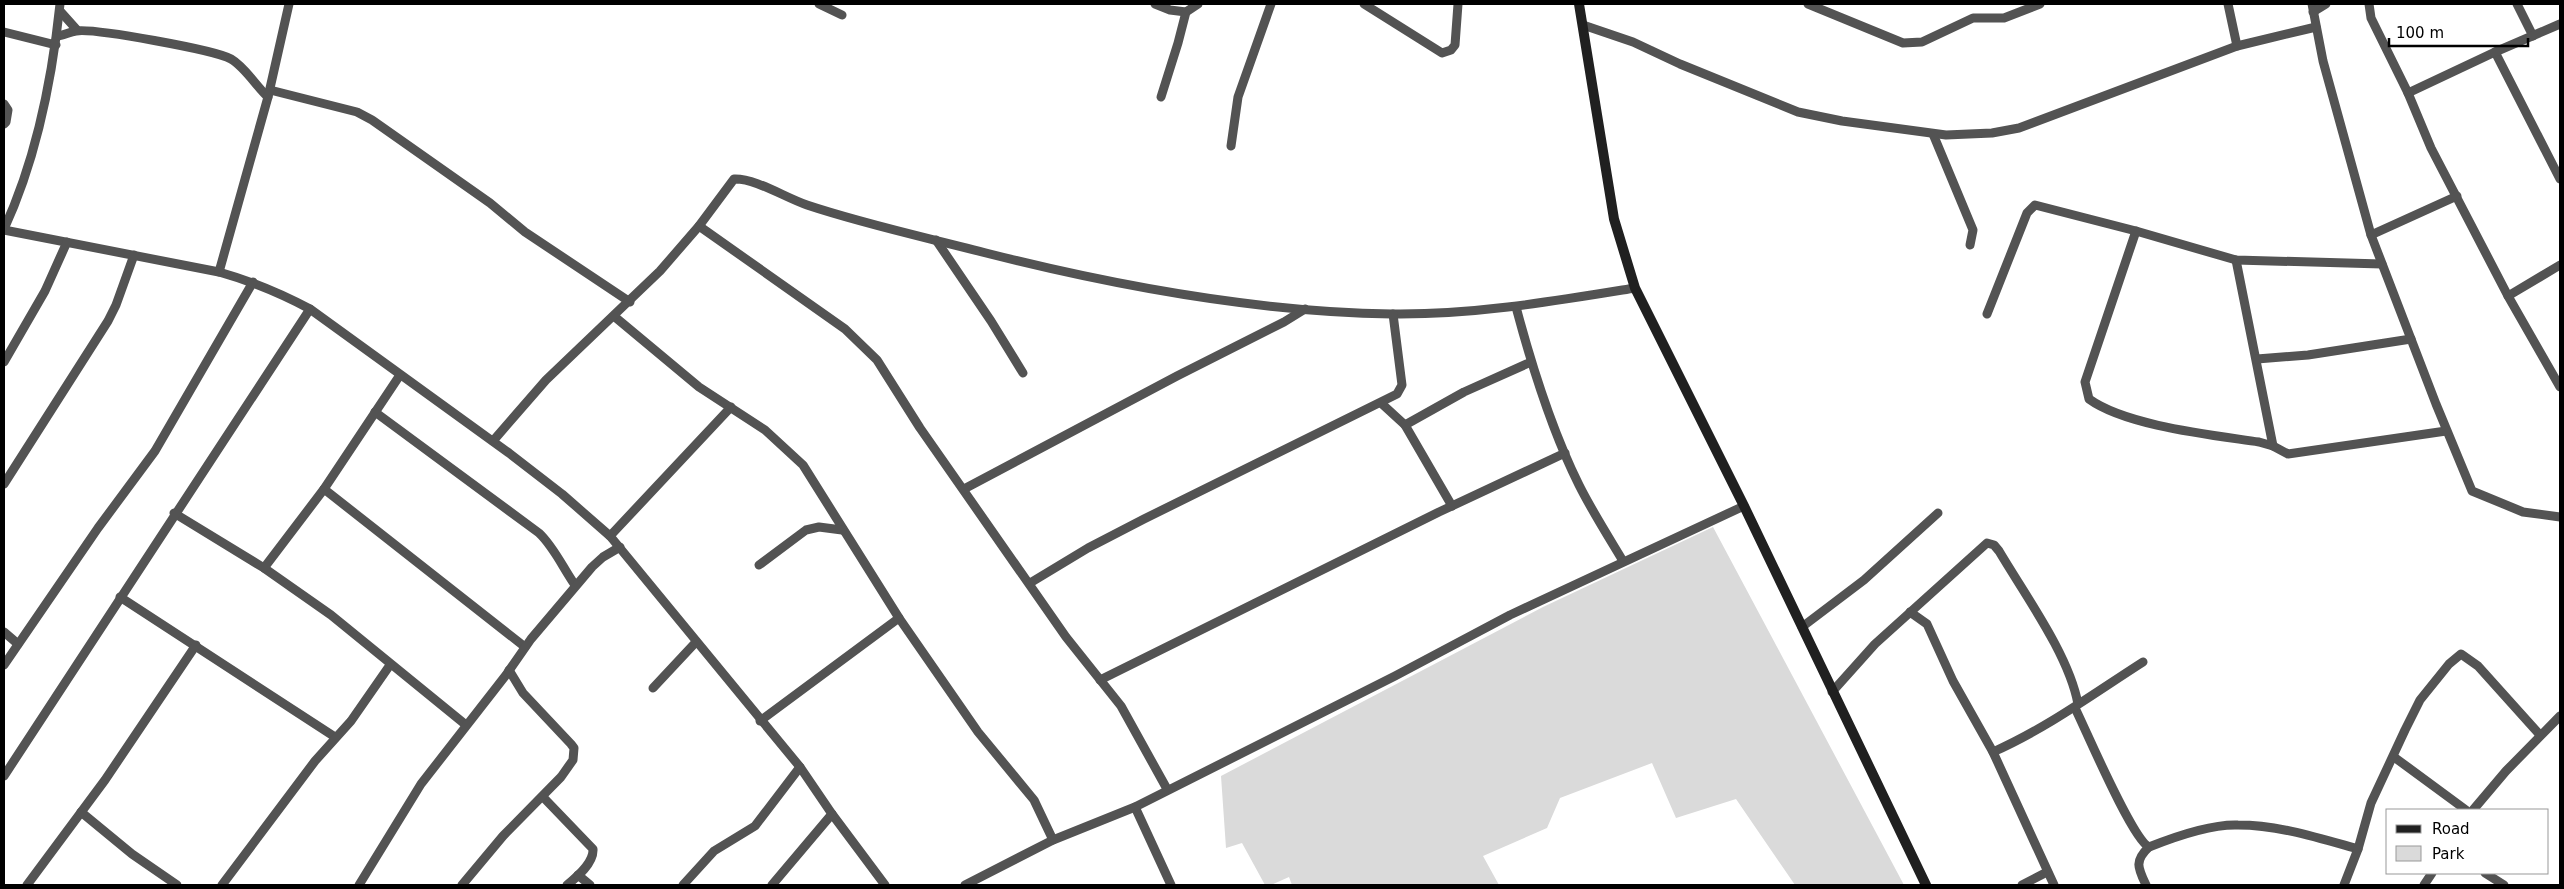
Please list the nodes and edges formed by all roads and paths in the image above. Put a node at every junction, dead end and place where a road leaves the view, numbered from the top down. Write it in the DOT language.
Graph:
graph roads {
  1 [pos="289,4"];
  2 [pos="819,4"];
  3 [pos="1155,4"];
  4 [pos="1198,4"];
  5 [pos="1270,4"];
  6 [pos="1364,4"];
  7 [pos="1458,4"];
  8 [pos="1579,4"];
  9 [pos="1808,4"];
  10 [pos="2040,4"];
  11 [pos="2228,4"];
  12 [pos="2326,4"];
  13 [pos="2369,4"];
  14 [pos="2517,4"];
  15 [pos="60,7"];
  16 [pos="2313,8"];
  17 [pos="1186,12"];
  18 [pos="842,15"];
  19 [pos="2560,24"];
  20 [pos="1583,25"];
  21 [pos="2316,27"];
  22 [pos="77,30"];
  23 [pos="4,32"];
  24 [pos="2533,36"];
  25 [pos="57,41"];
  26 [pos="2237,46"];
  27 [pos="2495,52"];
  28 [pos="2408,93"];
  29 [pos="269,94"];
  30 [pos="1160,97"];
  31 [pos="4,104"];
  32 [pos="4,124"];
  33 [pos="1933,134"];
  34 [pos="1231,146"];
  35 [pos="2556,162"];
  36 [pos="2560,179"];
  37 [pos="2457,196"];
  38 [pos="699,226"];
  39 [pos="4,229"];
  40 [pos="2136,231"];
  41 [pos="2371,235"];
  42 [pos="936,240"];
  43 [pos="68,242"];
  44 [pos="1970,245"];
  45 [pos="134,255"];
  46 [pos="2236,260"];
  47 [pos="2382,264"];
  48 [pos="2560,265"];
  49 [pos="219,272"];
  50 [pos="253,282"];
  51 [pos="1635,288"];
  52 [pos="2508,296"];
  53 [pos="630,302"];
  54 [pos="1516,307"];
  55 [pos="310,309"];
  56 [pos="1305,309"];
  57 [pos="1393,314"];
  58 [pos="1987,314"];
  59 [pos="615,317"];
  60 [pos="2411,339"];
  61 [pos="2257,359"];
  62 [pos="4,362"];
  63 [pos="1531,362"];
  64 [pos="1023,373"];
  65 [pos="400,375"];
  66 [pos="2560,387"];
  67 [pos="1382,403"];
  68 [pos="730,407"];
  69 [pos="375,412"];
  70 [pos="1405,425"];
  71 [pos="2446,431"];
  72 [pos="492,441"];
  73 [pos="2273,446"];
  74 [pos="1565,453"];
  75 [pos="4,484"];
  76 [pos="324,489"];
  77 [pos="964,489"];
  78 [pos="1452,506"];
  79 [pos="1744,506"];
  80 [pos="174,513"];
  81 [pos="1938,513"];
  82 [pos="2560,517"];
  83 [pos="842,530"];
  84 [pos="610,536"];
  85 [pos="620,547"];
  86 [pos="1623,561"];
  87 [pos="760,566"];
  88 [pos="264,568"];
  89 [pos="1030,583"];
  90 [pos="575,584"];
  91 [pos="120,597"];
  92 [pos="1910,612"];
  93 [pos="899,618"];
  94 [pos="1802,627"];
  95 [pos="4,632"];
  96 [pos="696,642"];
  97 [pos="18,644"];
  98 [pos="196,645"];
  99 [pos="525,647"];
  100 [pos="2143,662"];
  101 [pos="4,665"];
  102 [pos="390,665"];
  103 [pos="509,670"];
  104 [pos="1100,680"];
  105 [pos="653,688"];
  106 [pos="1832,692"];
  107 [pos="2077,706"];
  108 [pos="2560,716"];
  109 [pos="760,721"];
  110 [pos="466,725"];
  111 [pos="2540,735"];
  112 [pos="336,737"];
  113 [pos="1993,752"];
  114 [pos="2394,757"];
  115 [pos="800,767"];
  116 [pos="4,776"];
  117 [pos="1167,789"];
  118 [pos="543,797"];
  119 [pos="1135,807"];
  120 [pos="2465,809"];
  121 [pos="2474,809"];
  122 [pos="81,812"];
  123 [pos="832,814"];
  124 [pos="1053,840"];
  125 [pos="2149,847"];
  126 [pos="2358,849"];
  127 [pos="2047,872"];
  128 [pos="2431,874"];
  129 [pos="2487,874"];
  130 [pos="578,875"];
  131 [pos="27,885"];
  132 [pos="176,885"];
  133 [pos="222,885"];
  134 [pos="359,885"];
  135 [pos="462,885"];
  136 [pos="567,885"];
  137 [pos="590,885"];
  138 [pos="683,885"];
  139 [pos="772,885"];
  140 [pos="885,885"];
  141 [pos="965,885"];
  142 [pos="1171,885"];
  143 [pos="1926,885"];
  144 [pos="2022,885"];
  145 [pos="2054,885"];
  146 [pos="2146,885"];
  147 [pos="2344,885"];
  148 [pos="2424,885"];
  149 [pos="2504,885"];
  1 -- 29 [label="street"];
  2 -- 18 [label="street"];
  3 -- 17 [label="street"];
  4 -- 17 [label="street"];
  5 -- 34 [label="street"];
  6 -- 7 [label="street"];
  8 -- 20 [label="main road"];
  9 -- 10 [label="street"];
  11 -- 26 [label="street"];
  12 -- 16 [label="street"];
  13 -- 28 [label="street"];
  14 -- 24 [label="street"];
  15 -- 22 [label="street"];
  15 -- 25 [label="street"];
  16 -- 21 [label="street"];
  17 -- 30 [label="street"];
  19 -- 24 [label="street"];
  20 -- 33 [label="street"];
  20 -- 51 [label="main road"];
  21 -- 26 [label="street"];
  21 -- 41 [label="street"];
  22 -- 25 [label="street"];
  22 -- 29 [label="street"];
  23 -- 25 [label="street"];
  24 -- 27 [label="street"];
  25 -- 39 [label="street"];
  26 -- 33 [label="street"];
  27 -- 28 [label="street"];
  27 -- 35 [label="street"];
  28 -- 37 [label="street"];
  29 -- 49 [label="street"];
  29 -- 53 [label="street"];
  31 -- 32 [label="street"];
  33 -- 44 [label="street"];
  35 -- 36 [label="street"];
  37 -- 41 [label="street"];
  37 -- 52 [label="street"];
  38 -- 42 [label="street"];
  38 -- 53 [label="street"];
  38 -- 77 [label="street"];
  39 -- 43 [label="street"];
  40 -- 46 [label="street"];
  40 -- 58 [label="street"];
  40 -- 73 [label="street"];
  41 -- 47 [label="street"];
  42 -- 56 [label="street"];
  42 -- 64 [label="street"];
  43 -- 45 [label="street"];
  43 -- 62 [label="street"];
  45 -- 49 [label="street"];
  45 -- 75 [label="street"];
  46 -- 47 [label="street"];
  46 -- 61 [label="street"];
  47 -- 60 [label="street"];
  48 -- 52 [label="street"];
  49 -- 50 [label="street"];
  50 -- 55 [label="street"];
  50 -- 97 [label="street"];
  51 -- 54 [label="street"];
  51 -- 79 [label="main road"];
  52 -- 66 [label="street"];
  53 -- 59 [label="street"];
  54 -- 57 [label="street"];
  54 -- 63 [label="street"];
  55 -- 65 [label="street"];
  55 -- 80 [label="street"];
  56 -- 57 [label="street"];
  56 -- 77 [label="street"];
  57 -- 67 [label="street"];
  59 -- 68 [label="street"];
  59 -- 72 [label="street"];
  60 -- 61 [label="street"];
  60 -- 71 [label="street"];
  61 -- 73 [label="street"];
  63 -- 70 [label="street"];
  63 -- 74 [label="street"];
  65 -- 69 [label="street"];
  65 -- 72 [label="street"];
  67 -- 70 [label="street"];
  67 -- 89 [label="street"];
  68 -- 83 [label="street"];
  68 -- 84 [label="street"];
  69 -- 76 [label="street"];
  69 -- 90 [label="street"];
  70 -- 78 [label="street"];
  71 -- 73 [label="street"];
  71 -- 82 [label="street"];
  72 -- 84 [label="street"];
  74 -- 78 [label="street"];
  74 -- 86 [label="street"];
  76 -- 88 [label="street"];
  76 -- 99 [label="street"];
  77 -- 89 [label="street"];
  78 -- 104 [label="street"];
  79 -- 86 [label="street"];
  79 -- 94 [label="main road"];
  80 -- 88 [label="street"];
  80 -- 91 [label="street"];
  81 -- 94 [label="street"];
  83 -- 87 [label="street"];
  83 -- 93 [label="street"];
  84 -- 85 [label="street"];
  85 -- 90 [label="street"];
  85 -- 96 [label="street"];
  86 -- 117 [label="street"];
  88 -- 102 [label="street"];
  89 -- 104 [label="street"];
  90 -- 99 [label="street"];
  91 -- 98 [label="street"];
  91 -- 116 [label="street"];
  92 -- 106 [label="street"];
  92 -- 107 [label="street"];
  92 -- 113 [label="street"];
  93 -- 109 [label="street"];
  93 -- 124 [label="street"];
  94 -- 106 [label="main road"];
  95 -- 97 [label="street"];
  96 -- 105 [label="street"];
  96 -- 109 [label="street"];
  97 -- 101 [label="street"];
  98 -- 112 [label="street"];
  98 -- 122 [label="street"];
  99 -- 103 [label="street"];
  100 -- 107 [label="street"];
  102 -- 110 [label="street"];
  102 -- 112 [label="street"];
  103 -- 110 [label="street"];
  103 -- 118 [label="street"];
  104 -- 117 [label="street"];
  106 -- 143 [label="main road"];
  107 -- 113 [label="street"];
  107 -- 125 [label="street"];
  108 -- 111 [label="street"];
  109 -- 115 [label="street"];
  110 -- 134 [label="street"];
  111 -- 114 [label="street"];
  111 -- 121 [label="street"];
  112 -- 133 [label="street"];
  113 -- 127 [label="street"];
  114 -- 120 [label="street"];
  114 -- 126 [label="street"];
  115 -- 123 [label="street"];
  115 -- 138 [label="street"];
  117 -- 119 [label="street"];
  118 -- 130 [label="street"];
  118 -- 135 [label="street"];
  119 -- 124 [label="street"];
  119 -- 142 [label="street"];
  122 -- 131 [label="street"];
  122 -- 132 [label="street"];
  123 -- 139 [label="street"];
  123 -- 140 [label="street"];
  124 -- 141 [label="street"];
  125 -- 126 [label="street"];
  125 -- 146 [label="street"];
  126 -- 147 [label="street"];
  127 -- 144 [label="street"];
  127 -- 145 [label="street"];
  128 -- 148 [label="street"];
  129 -- 149 [label="street"];
  130 -- 136 [label="street"];
  130 -- 137 [label="street"];
}
